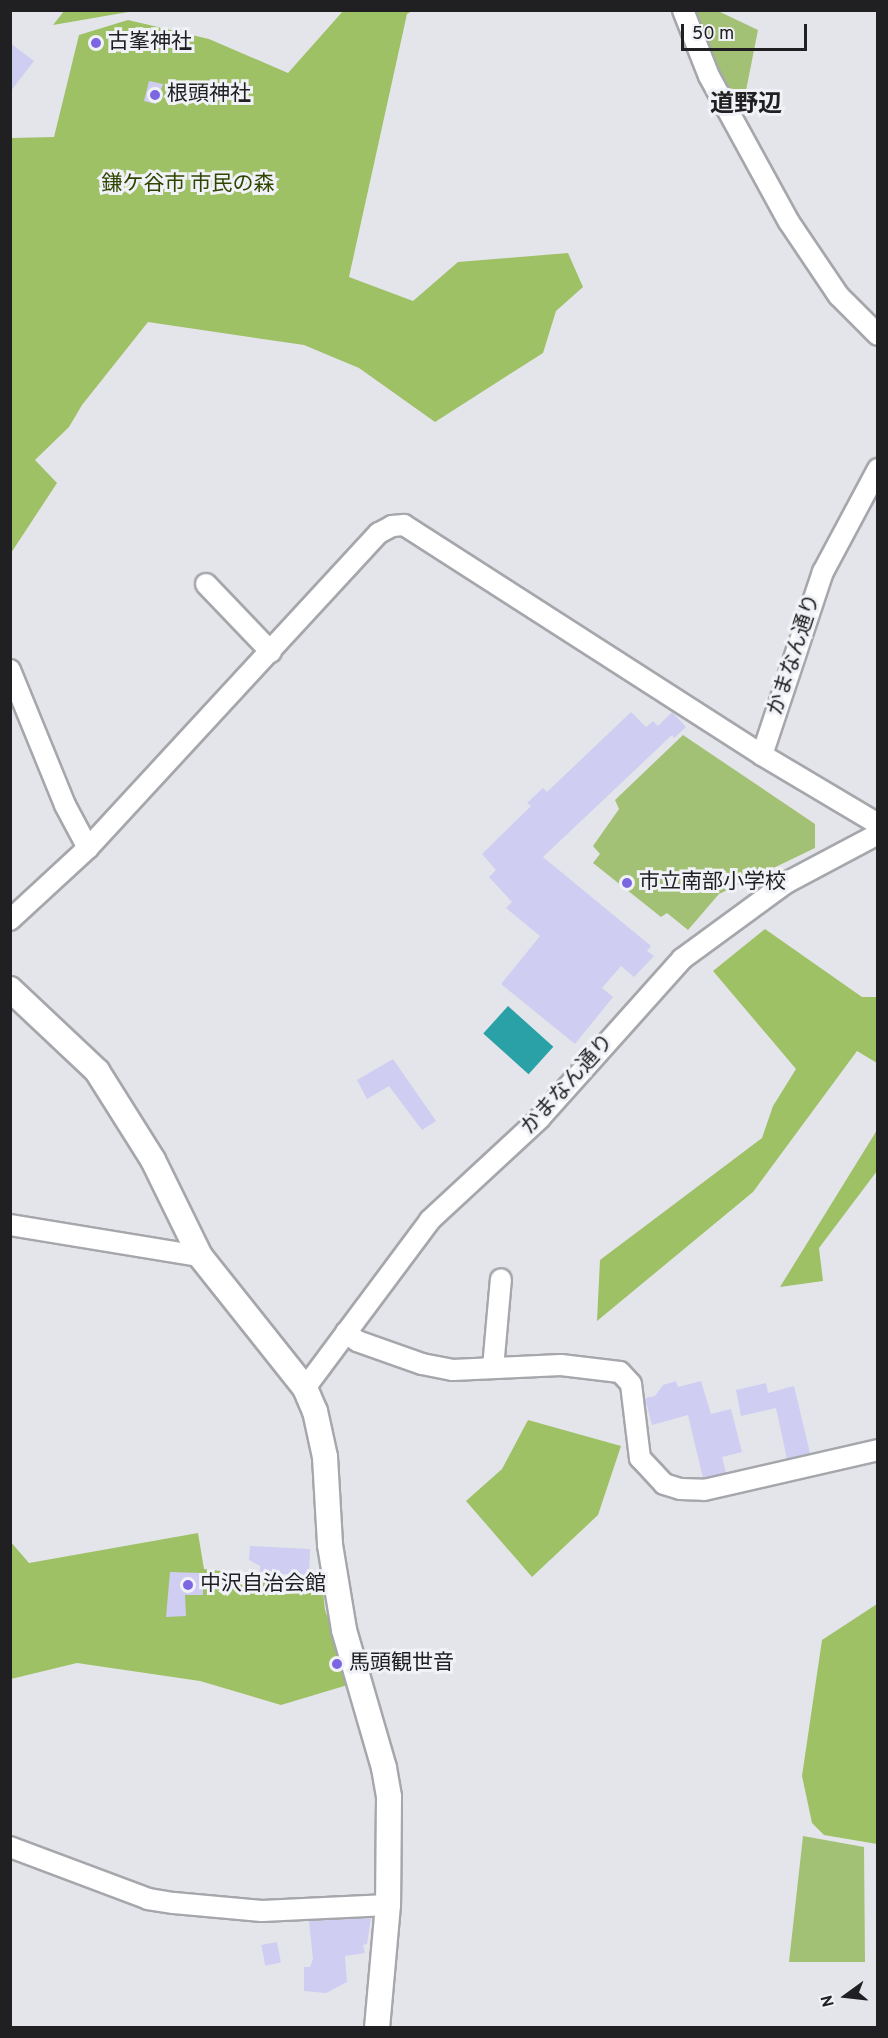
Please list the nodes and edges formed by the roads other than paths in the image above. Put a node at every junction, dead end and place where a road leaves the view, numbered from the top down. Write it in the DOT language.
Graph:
graph roads {
  1 [pos="682,10"];
  2 [pos="878,334"];
  3 [pos="878,469"];
  4 [pos="206,584"];
  5 [pos="271,652"];
  6 [pos="10,670"];
  7 [pos="762,755"];
  8 [pos="878,824"];
  9 [pos="878,834"];
  10 [pos="88,848"];
  11 [pos="10,920"];
  12 [pos="10,989"];
  13 [pos="10,1225"];
  14 [pos="200,1256"];
  15 [pos="501,1280"];
  16 [pos="346,1332"];
  17 [pos="493,1368"];
  18 [pos="305,1388"];
  19 [pos="878,1450"];
  20 [pos="10,1847"];
  21 [pos="388,1905"];
  22 [pos="376,2028"];
  1 -- 2 [label="street"];
  3 -- 7 [label="street, かまなん通り"];
  4 -- 5 [label="street"];
  5 -- 7 [label="street"];
  5 -- 10 [label="street"];
  6 -- 10 [label="street"];
  7 -- 8 [label="street"];
  9 -- 16 [label="street, かまなん通り"];
  10 -- 11 [label="street"];
  12 -- 14 [label="street"];
  13 -- 14 [label="street"];
  14 -- 18 [label="street"];
  15 -- 17 [label="street"];
  16 -- 17 [label="street"];
  16 -- 18 [label="street, かまなん通り"];
  17 -- 19 [label="street"];
  18 -- 21 [label="street"];
  20 -- 21 [label="street"];
  21 -- 22 [label="street"];
}
